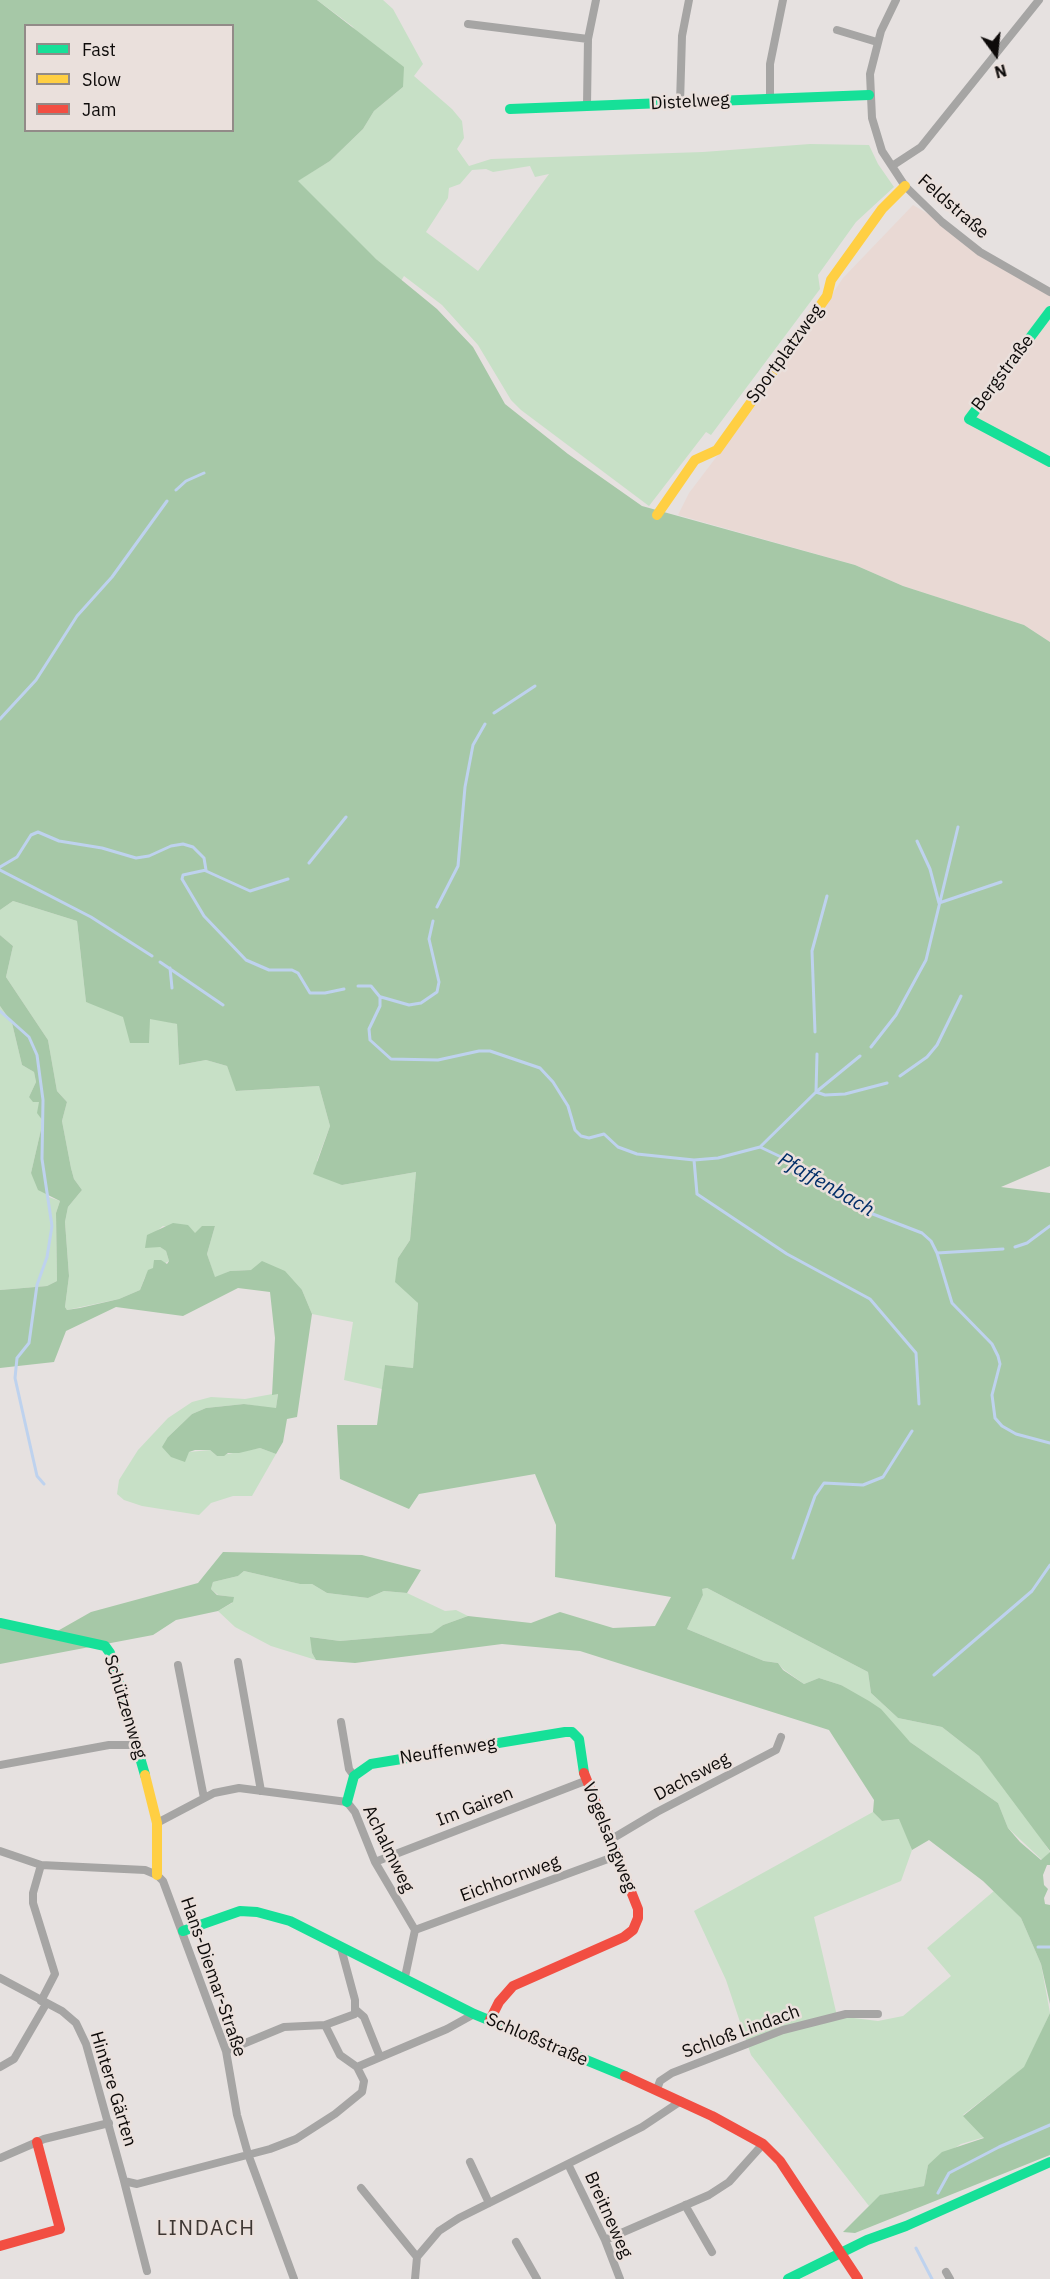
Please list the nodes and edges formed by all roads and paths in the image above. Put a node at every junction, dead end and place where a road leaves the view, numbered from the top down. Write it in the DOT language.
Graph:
graph roads {
  1 [pos="596,0"];
  2 [pos="689,0"];
  3 [pos="783,0"];
  4 [pos="896,0"];
  5 [pos="1040,0"];
  6 [pos="468,24"];
  7 [pos="837,30"];
  8 [pos="588,39"];
  9 [pos="877,42"];
  10 [pos="870,95"];
  11 [pos="770,98"];
  12 [pos="680,104"];
  13 [pos="587,105"];
  14 [pos="510,109"];
  15 [pos="891,166"];
  16 [pos="905,186"];
  17 [pos="1050,292"];
  18 [pos="1050,311"];
  19 [pos="1050,462"];
  20 [pos="657,515"];
  21 [pos="0,1623"];
  22 [pos="238,1662"];
  23 [pos="178,1665"];
  24 [pos="341,1722"];
  25 [pos="572,1732"];
  26 [pos="781,1737"];
  27 [pos="138,1745"];
  28 [pos="0,1765"];
  29 [pos="354,1776"];
  30 [pos="585,1781"];
  31 [pos="261,1791"];
  32 [pos="204,1798"];
  33 [pos="347,1802"];
  34 [pos="157,1823"];
  35 [pos="610,1840"];
  36 [pos="0,1851"];
  37 [pos="616,1856"];
  38 [pos="375,1862"];
  39 [pos="40,1865"];
  40 [pos="157,1875"];
  41 [pos="416,1930"];
  42 [pos="183,1931"];
  43 [pos="341,1948"];
  44 [pos="405,1977"];
  45 [pos="0,1978"];
  46 [pos="43,2002"];
  47 [pos="356,2010"];
  48 [pos="474,2014"];
  49 [pos="878,2014"];
  50 [pos="490,2020"];
  51 [pos="325,2025"];
  52 [pos="226,2050"];
  53 [pos="380,2057"];
  54 [pos="0,2067"];
  55 [pos="357,2067"];
  56 [pos="657,2089"];
  57 [pos="681,2101"];
  58 [pos="109,2122"];
  59 [pos="38,2142"];
  60 [pos="763,2144"];
  61 [pos="248,2154"];
  62 [pos="0,2158"];
  63 [pos="470,2162"];
  64 [pos="1050,2162"];
  65 [pos="568,2164"];
  66 [pos="124,2181"];
  67 [pos="361,2188"];
  68 [pos="489,2203"];
  69 [pos="685,2205"];
  70 [pos="605,2240"];
  71 [pos="516,2242"];
  72 [pos="0,2246"];
  73 [pos="712,2252"];
  74 [pos="843,2254"];
  75 [pos="417,2257"];
  76 [pos="147,2271"];
  77 [pos="294,2279"];
  78 [pos="415,2279"];
  79 [pos="537,2279"];
  80 [pos="620,2279"];
  81 [pos="788,2279"];
  82 [pos="858,2279"];
  1 -- 8 [label="street"];
  2 -- 12 [label="street"];
  3 -- 11 [label="street"];
  4 -- 9 [label="street, Feldstraße"];
  5 -- 15 [label="street"];
  6 -- 8 [label="street"];
  7 -- 9 [label="street"];
  8 -- 13 [label="street"];
  9 -- 10 [label="street, Feldstraße"];
  10 -- 11 [label="street, Distelweg"];
  10 -- 15 [label="street, Feldstraße"];
  11 -- 12 [label="street, Distelweg"];
  12 -- 13 [label="street, Distelweg"];
  13 -- 14 [label="street, Distelweg"];
  15 -- 16 [label="street, Feldstraße"];
  16 -- 17 [label="street, Feldstraße"];
  16 -- 20 [label="street, Sportplatzweg"];
  18 -- 19 [label="street, Bergstraße"];
  21 -- 27 [label="street, Schützenweg"];
  22 -- 31 [label="street"];
  23 -- 32 [label="street"];
  24 -- 29 [label="street"];
  25 -- 29 [label="street, Neuffenweg"];
  25 -- 30 [label="street, Vogelsangweg"];
  26 -- 35 [label="street, Dachsweg"];
  27 -- 28 [label="street"];
  27 -- 34 [label="street, Schützenweg"];
  29 -- 33 [label="street"];
  30 -- 35 [label="street, Vogelsangweg"];
  30 -- 38 [label="street, Im Gairen"];
  31 -- 32 [label="street, Achalmweg"];
  31 -- 33 [label="street, Achalmweg"];
  32 -- 34 [label="street, Achalmweg"];
  33 -- 38 [label="street, Achalmweg"];
  34 -- 40 [label="street, Schützenweg"];
  35 -- 37 [label="street, Vogelsangweg"];
  36 -- 39 [label="street"];
  37 -- 41 [label="street, Eichhornweg"];
  37 -- 50 [label="street, Vogelsangweg"];
  38 -- 41 [label="street, Achalmweg"];
  39 -- 40 [label="street"];
  39 -- 46 [label="street"];
  40 -- 42 [label="street, Hans-Diemar-Straße"];
  41 -- 44 [label="street"];
  42 -- 43 [label="street, Schloßstraße"];
  42 -- 52 [label="street, Hans-Diemar-Straße"];
  43 -- 44 [label="street, Schloßstraße"];
  43 -- 47 [label="street"];
  44 -- 48 [label="street, Schloßstraße"];
  45 -- 46 [label="street, Hintere Gärten"];
  46 -- 54 [label="street"];
  46 -- 58 [label="street, Hintere Gärten"];
  47 -- 51 [label="street"];
  47 -- 53 [label="street"];
  48 -- 50 [label="street, Schloßstraße"];
  48 -- 53 [label="street"];
  49 -- 56 [label="street, Schloß Lindach"];
  50 -- 56 [label="street, Schloßstraße"];
  51 -- 52 [label="street"];
  51 -- 55 [label="street"];
  52 -- 61 [label="street, Hans-Diemar-Straße"];
  53 -- 55 [label="street"];
  55 -- 61 [label="street"];
  56 -- 57 [label="street, Schloßstraße"];
  57 -- 60 [label="street, Schloßstraße"];
  57 -- 65 [label="street"];
  58 -- 59 [label="street"];
  58 -- 66 [label="street, Hintere Gärten"];
  59 -- 62 [label="street"];
  59 -- 72 [label="street"];
  60 -- 69 [label="street"];
  60 -- 74 [label="street, Schloßstraße"];
  61 -- 66 [label="street"];
  61 -- 77 [label="street, Hans-Diemar-Straße"];
  63 -- 68 [label="street"];
  64 -- 74 [label="street"];
  65 -- 68 [label="street"];
  65 -- 70 [label="street, Breitneweg"];
  66 -- 76 [label="street, Hintere Gärten"];
  67 -- 75 [label="street"];
  68 -- 75 [label="street"];
  69 -- 70 [label="street"];
  69 -- 73 [label="street"];
  70 -- 80 [label="street, Breitneweg"];
  71 -- 79 [label="street"];
  74 -- 81 [label="street"];
  74 -- 82 [label="street, Schloßstraße"];
  75 -- 78 [label="street"];
}
